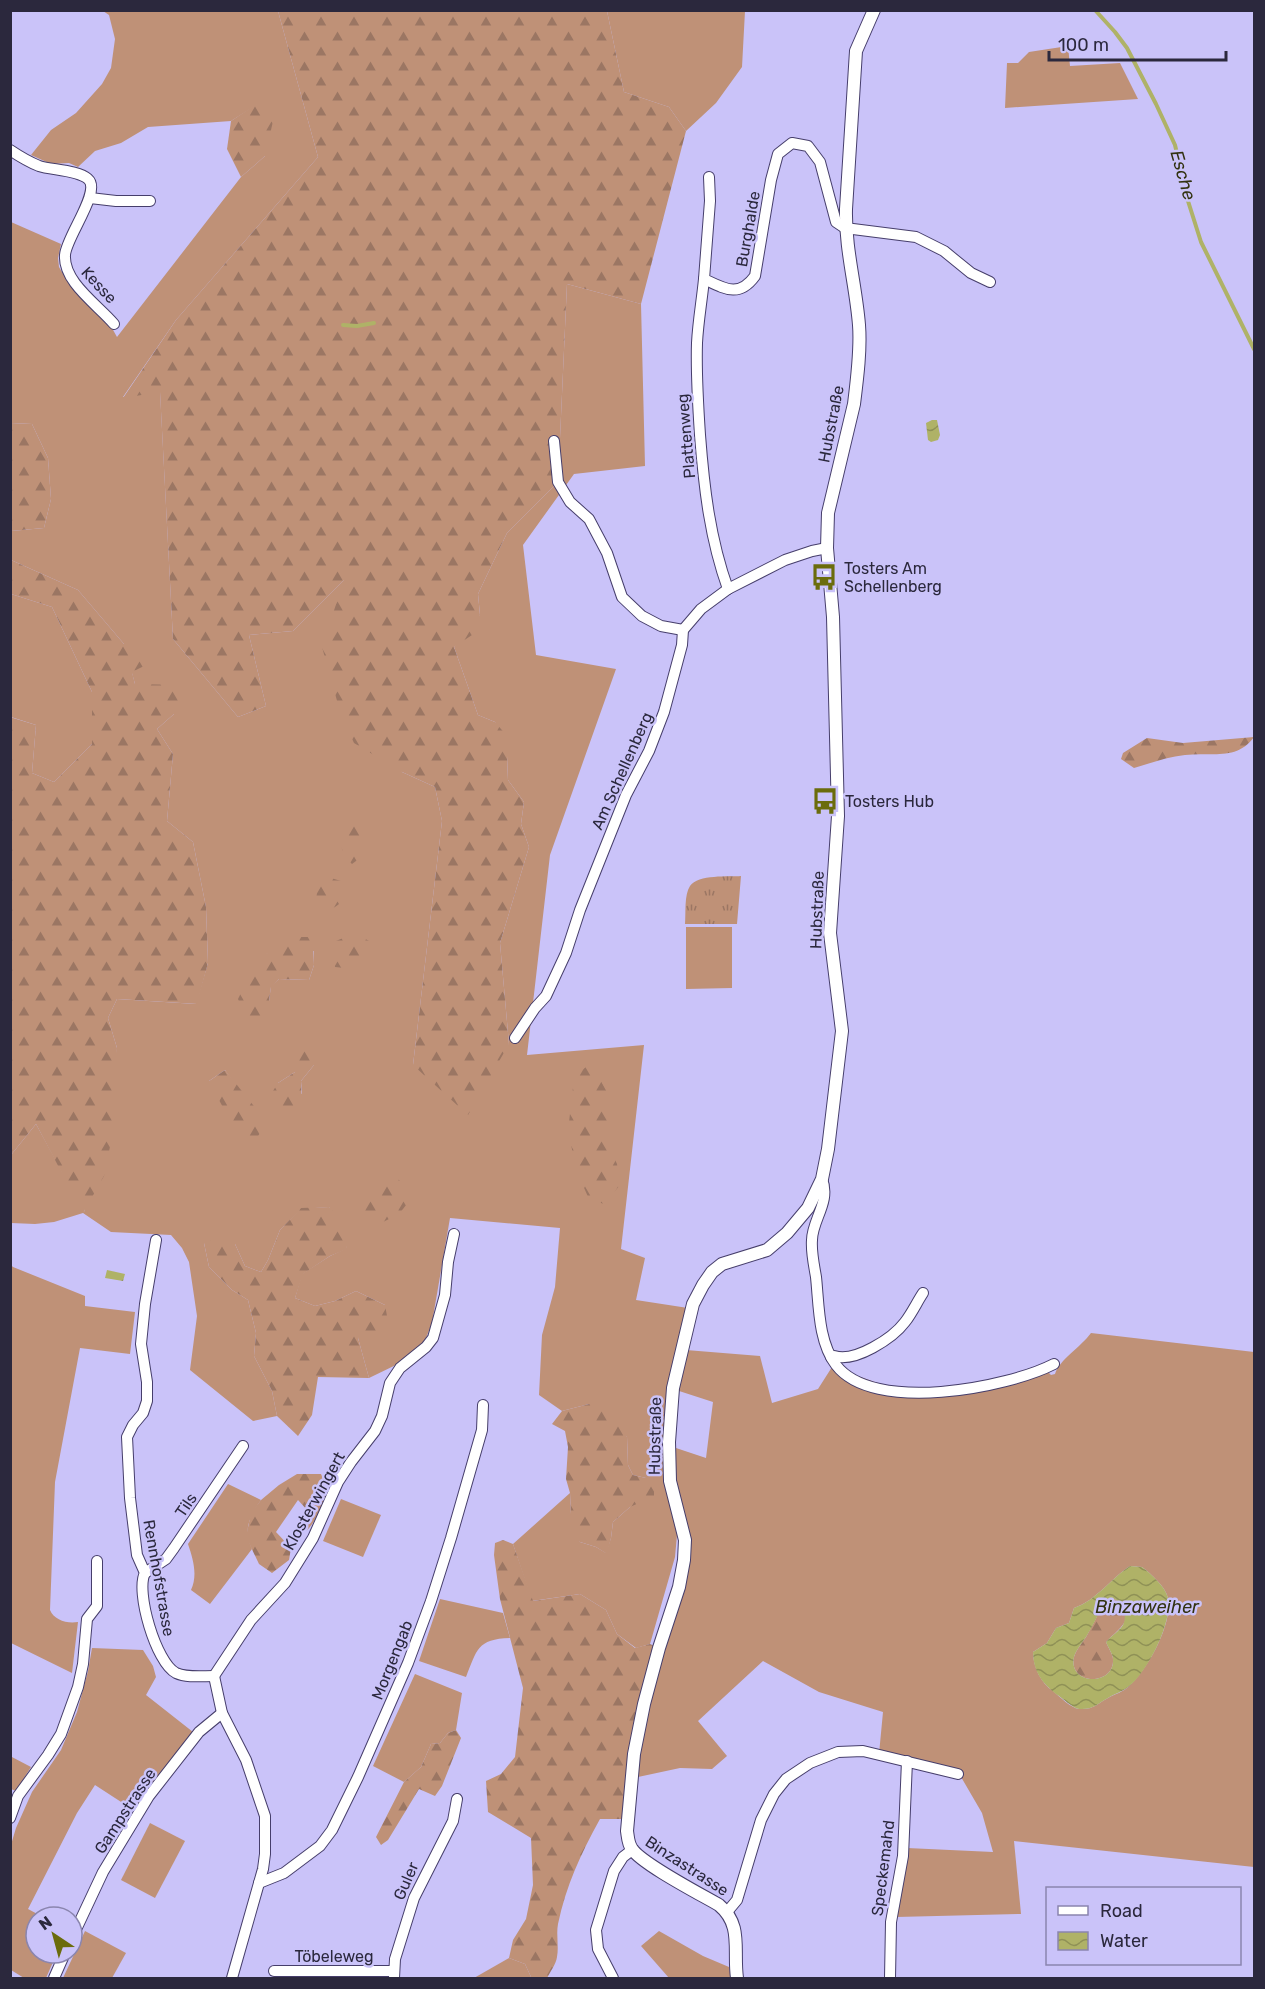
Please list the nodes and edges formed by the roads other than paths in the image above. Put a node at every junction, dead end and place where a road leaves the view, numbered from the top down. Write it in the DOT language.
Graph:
graph roads {
  1 [pos="874,10"];
  2 [pos="10,150"];
  3 [pos="709,177"];
  4 [pos="90,198"];
  5 [pos="150,201"];
  6 [pos="845,228"];
  7 [pos="704,279"];
  8 [pos="990,282"];
  9 [pos="114,324"];
  10 [pos="554,441"];
  11 [pos="827,548"];
  12 [pos="728,589"];
  13 [pos="683,630"];
  14 [pos="515,1038"];
  15 [pos="822,1179"];
  16 [pos="454,1234"];
  17 [pos="156,1240"];
  18 [pos="922,1293"];
  19 [pos="831,1357"];
  20 [pos="1054,1364"];
  21 [pos="483,1405"];
  22 [pos="243,1446"];
  23 [pos="97,1561"];
  24 [pos="145,1573"];
  25 [pos="214,1676"];
  26 [pos="222,1713"];
  27 [pos="907,1761"];
  28 [pos="958,1774"];
  29 [pos="632,1779"];
  30 [pos="457,1798"];
  31 [pos="10,1818"];
  32 [pos="632,1850"];
  33 [pos="259,1883"];
  34 [pos="84,1912"];
  35 [pos="727,1912"];
  36 [pos="274,1971"];
  37 [pos="394,1975"];
  38 [pos="232,1978"];
  39 [pos="613,1978"];
  40 [pos="737,1978"];
  41 [pos="890,1978"];
  1 -- 6 [label="street, Hubstraße"];
  2 -- 4 [label="street"];
  3 -- 7 [label="street"];
  4 -- 5 [label="street"];
  4 -- 9 [label="street, Kesse"];
  6 -- 7 [label="street, Burghalde"];
  6 -- 8 [label="street"];
  6 -- 11 [label="street, Hubstraße"];
  7 -- 12 [label="street, Plattenweg"];
  10 -- 13 [label="street"];
  11 -- 12 [label="street"];
  11 -- 15 [label="street, Hubstraße"];
  12 -- 13 [label="street"];
  13 -- 14 [label="street, Am Schellenberg"];
  15 -- 19 [label="street"];
  15 -- 29 [label="street, Hubstraße"];
  16 -- 25 [label="street, Klosterwingert"];
  17 -- 24 [label="street, Rennhofstrasse"];
  18 -- 19 [label="street"];
  19 -- 20 [label="street"];
  21 -- 33 [label="street, Morgengab"];
  22 -- 24 [label="street, Tils"];
  23 -- 31 [label="street"];
  24 -- 25 [label="street, Rennhofstrasse"];
  25 -- 26 [label="street"];
  26 -- 33 [label="street"];
  26 -- 34 [label="street, Gampstrasse"];
  27 -- 28 [label="street"];
  27 -- 35 [label="street"];
  27 -- 41 [label="street, Speckemahd"];
  29 -- 32 [label="street, Binzastrasse"];
  30 -- 37 [label="street, Guler"];
  32 -- 35 [label="street, Binzastrasse"];
  32 -- 39 [label="street"];
  33 -- 38 [label="street"];
  35 -- 40 [label="street, Binzastrasse"];
  36 -- 37 [label="street, Töbeleweg"];
}
